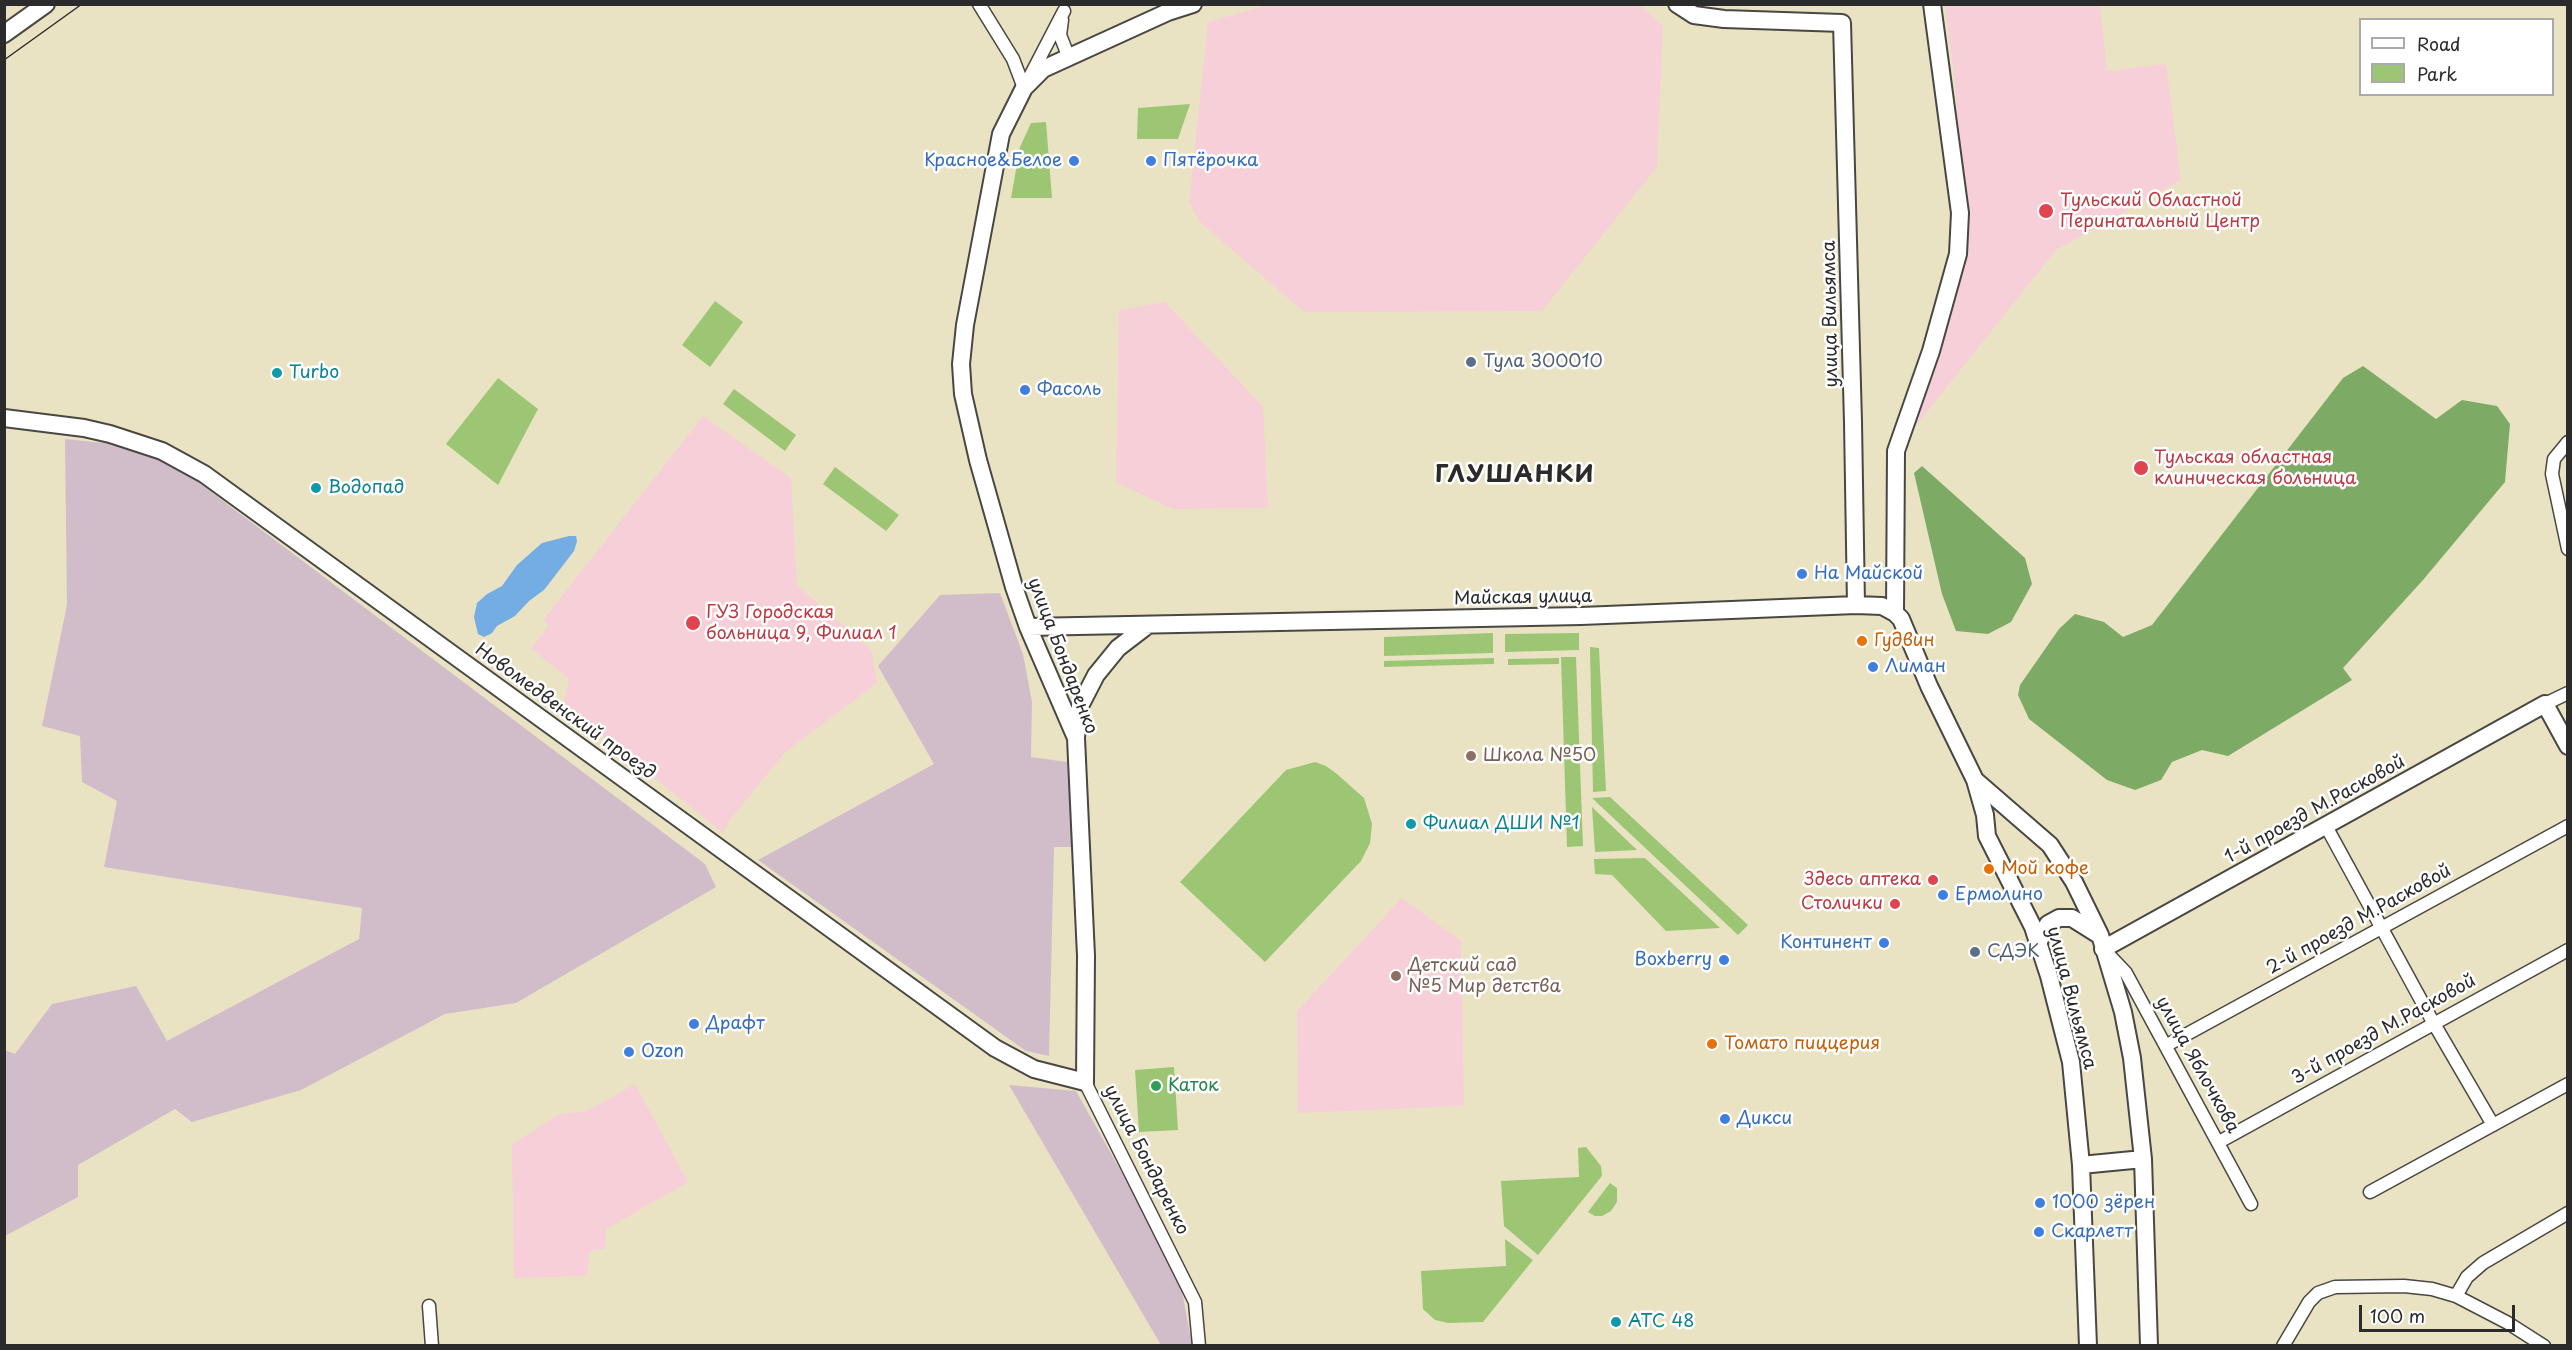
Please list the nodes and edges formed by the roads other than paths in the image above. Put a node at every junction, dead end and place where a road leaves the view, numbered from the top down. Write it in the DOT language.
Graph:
graph roads {
  1 [pos="46,4"];
  2 [pos="980,4"];
  3 [pos="1193,4"];
  4 [pos="1677,4"];
  5 [pos="1932,4"];
  6 [pos="1064,8"];
  7 [pos="4,34"];
  8 [pos="1069,58"];
  9 [pos="1024,88"];
  10 [pos="4,418"];
  11 [pos="2566,442"];
  12 [pos="2568,549"];
  13 [pos="1856,605"];
  14 [pos="1895,613"];
  15 [pos="1149,625"];
  16 [pos="1028,627"];
  17 [pos="2568,693"];
  18 [pos="2545,705"];
  19 [pos="1076,738"];
  20 [pos="2568,746"];
  21 [pos="1975,780"];
  22 [pos="2014,812"];
  23 [pos="1985,815"];
  24 [pos="2326,826"];
  25 [pos="2568,826"];
  26 [pos="2382,928"];
  27 [pos="2039,941"];
  28 [pos="2102,942"];
  29 [pos="2568,950"];
  30 [pos="2433,1022"];
  31 [pos="2167,1045"];
  32 [pos="1085,1082"];
  33 [pos="2568,1084"];
  34 [pos="2493,1125"];
  35 [pos="2218,1142"];
  36 [pos="2143,1159"];
  37 [pos="2081,1165"];
  38 [pos="2370,1192"];
  39 [pos="2251,1204"];
  40 [pos="2568,1213"];
  41 [pos="2456,1296"];
  42 [pos="429,1306"];
  43 [pos="432,1346"];
  44 [pos="1199,1346"];
  45 [pos="2088,1346"];
  46 [pos="2149,1346"];
  47 [pos="2283,1346"];
  48 [pos="2544,1346"];
  1 -- 7 [label="street"];
  2 -- 9 [label="street"];
  3 -- 8 [label="street, улица Бондаренко"];
  4 -- 13 [label="street, улица Вильямса"];
  5 -- 14 [label="street"];
  6 -- 8 [label="street"];
  6 -- 9 [label="street"];
  8 -- 9 [label="street, улица Бондаренко"];
  9 -- 16 [label="street, улица Бондаренко"];
  10 -- 32 [label="street, Новомедвенский проезд"];
  11 -- 12 [label="street"];
  13 -- 14 [label="street, Майская улица"];
  13 -- 15 [label="street, Майская улица"];
  14 -- 21 [label="street, улица Вильямса"];
  15 -- 16 [label="street, Майская улица"];
  15 -- 19 [label="street"];
  16 -- 19 [label="street, улица Бондаренко"];
  17 -- 18 [label="street"];
  18 -- 20 [label="street"];
  18 -- 24 [label="street, 1-й проезд М.Расковой"];
  19 -- 32 [label="street, улица Бондаренко"];
  21 -- 22 [label="street, улица Вильямса"];
  21 -- 23 [label="street, улица Вильямса"];
  22 -- 23 [label="street"];
  22 -- 28 [label="street, улица Вильямса"];
  23 -- 27 [label="street, улица Вильямса"];
  24 -- 26 [label="street"];
  24 -- 28 [label="street, 1-й проезд М.Расковой"];
  25 -- 26 [label="street, 2-й проезд М.Расковой"];
  26 -- 30 [label="street"];
  26 -- 31 [label="street, 2-й проезд М.Расковой"];
  27 -- 28 [label="street"];
  27 -- 37 [label="street, улица Вильямса"];
  28 -- 31 [label="street, улица Яблочкова"];
  28 -- 36 [label="street, улица Вильямса"];
  29 -- 30 [label="street, 3-й проезд М.Расковой"];
  30 -- 34 [label="street"];
  30 -- 35 [label="street, 3-й проезд М.Расковой"];
  31 -- 35 [label="street, улица Яблочкова"];
  32 -- 44 [label="street, улица Бондаренко"];
  33 -- 34 [label="street"];
  34 -- 38 [label="street"];
  35 -- 39 [label="street, улица Яблочкова"];
  36 -- 37 [label="street"];
  36 -- 46 [label="street, улица Вильямса"];
  37 -- 45 [label="street, улица Вильямса"];
  40 -- 41 [label="street"];
  41 -- 47 [label="street"];
  41 -- 48 [label="street"];
  42 -- 43 [label="street"];
}
